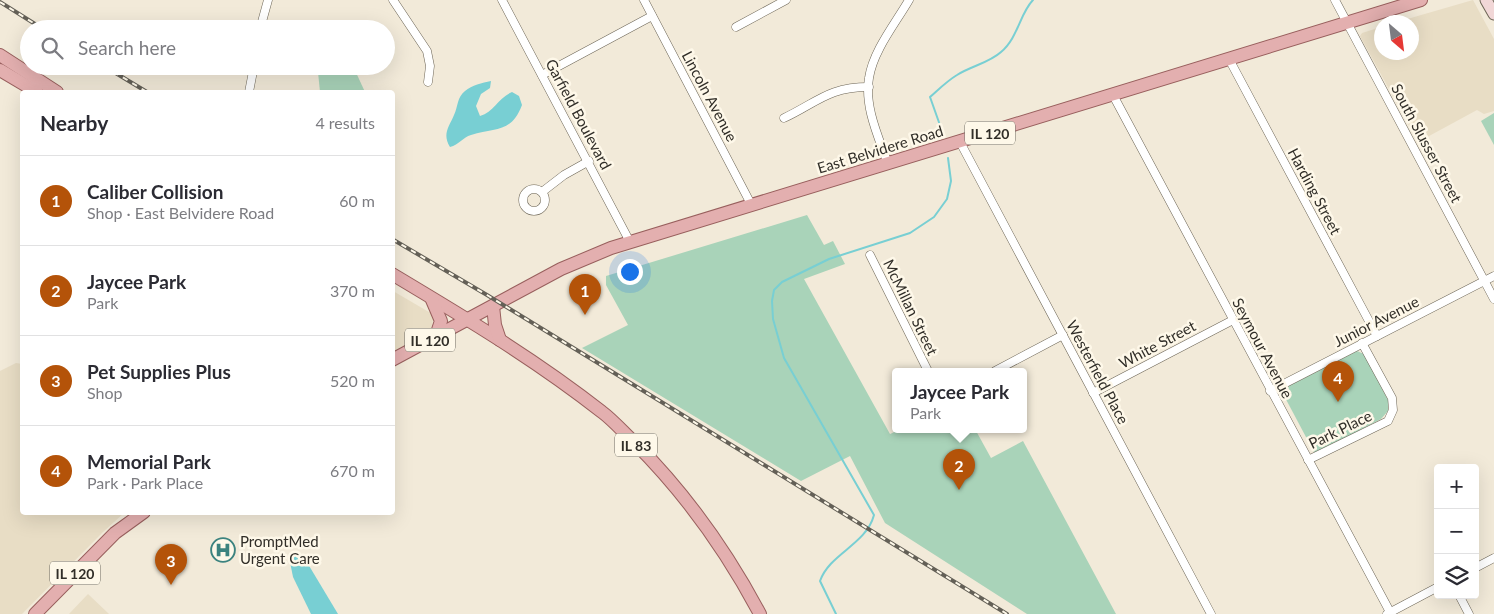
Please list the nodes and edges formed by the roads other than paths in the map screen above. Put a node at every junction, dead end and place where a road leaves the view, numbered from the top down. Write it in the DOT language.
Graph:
graph roads {
  1 [pos="268,0"];
  2 [pos="393,0"];
  3 [pos="502,0"];
  4 [pos="644,0"];
  5 [pos="786,0"];
  6 [pos="908,0"];
  7 [pos="1336,0"];
  8 [pos="1421,0"];
  9 [pos="1486,0"];
  10 [pos="1494,14"];
  11 [pos="652,16"];
  12 [pos="262,20"];
  13 [pos="1348,23"];
  14 [pos="736,26"];
  15 [pos="0,55"];
  16 [pos="1229,59"];
  17 [pos="20,68"];
  18 [pos="0,70"];
  19 [pos="31,75"];
  20 [pos="252,75"];
  21 [pos="542,75"];
  22 [pos="428,82"];
  23 [pos="869,87"];
  24 [pos="34,90"];
  25 [pos="55,90"];
  26 [pos="249,90"];
  27 [pos="1113,95"];
  28 [pos="784,118"];
  29 [pos="960,142"];
  30 [pos="589,161"];
  31 [pos="888,164"];
  32 [pos="542,192"];
  33 [pos="752,206"];
  34 [pos="630,242"];
  35 [pos="870,255"];
  36 [pos="395,276"];
  37 [pos="1494,276"];
  38 [pos="1484,280"];
  39 [pos="431,298"];
  40 [pos="1494,299"];
  41 [pos="493,306"];
  42 [pos="467,320"];
  43 [pos="1233,320"];
  44 [pos="1063,335"];
  45 [pos="436,336"];
  46 [pos="1377,336"];
  47 [pos="500,340"];
  48 [pos="1362,343"];
  49 [pos="395,358"];
  50 [pos="926,368"];
  51 [pos="1001,368"];
  52 [pos="1270,391"];
  53 [pos="1093,393"];
  54 [pos="1308,460"];
  55 [pos="130,517"];
  56 [pos="1494,558"];
  57 [pos="1479,566"];
  58 [pos="1434,589"];
  59 [pos="1461,599"];
  60 [pos="1389,613"];
  61 [pos="35,614"];
  62 [pos="760,614"];
  63 [pos="1211,614"];
  64 [pos="1469,614"];
  1 -- 12 [label="street"];
  2 -- 22 [label="street"];
  3 -- 21 [label="street, Garfield Boulevard"];
  4 -- 11 [label="street, Lincoln Avenue"];
  5 -- 14 [label="street"];
  6 -- 23 [label="street"];
  7 -- 13 [label="street, South Slusser Street"];
  8 -- 13 [label="main road, East Belvidere Road / IL 120"];
  9 -- 10 [label="street"];
  11 -- 21 [label="street"];
  11 -- 33 [label="street, Lincoln Avenue"];
  13 -- 16 [label="main road, East Belvidere Road / IL 120"];
  13 -- 38 [label="street, South Slusser Street"];
  15 -- 17 [label="main road"];
  16 -- 27 [label="main road, East Belvidere Road / IL 120"];
  16 -- 46 [label="street, Harding Street"];
  18 -- 24 [label="main road"];
  19 -- 25 [label="main road"];
  20 -- 26 [label="street"];
  21 -- 30 [label="street, Garfield Boulevard"];
  23 -- 28 [label="street"];
  23 -- 31 [label="street"];
  27 -- 29 [label="main road, East Belvidere Road / IL 120"];
  27 -- 43 [label="street, Seymour Avenue"];
  29 -- 31 [label="main road, East Belvidere Road / IL 120"];
  29 -- 44 [label="street, Westerfield Place"];
  30 -- 32 [label="street"];
  30 -- 34 [label="street, Garfield Boulevard"];
  31 -- 33 [label="main road, East Belvidere Road / IL 120"];
  33 -- 34 [label="main road, East Belvidere Road / IL 120"];
  34 -- 41 [label="main road, East Belvidere Road / IL 120"];
  35 -- 50 [label="street, McMillan Street"];
  36 -- 39 [label="main road, IL 83"];
  37 -- 38 [label="street, Junior Avenue"];
  38 -- 40 [label="street, South Slusser Street"];
  38 -- 46 [label="street, Junior Avenue"];
  39 -- 42 [label="main road, IL 83"];
  39 -- 45 [label="main road"];
  41 -- 42 [label="main road, East Belvidere Road / IL 120"];
  41 -- 47 [label="main road"];
  42 -- 45 [label="main road, East Belvidere Road / IL 120"];
  42 -- 47 [label="main road, IL 83"];
  43 -- 52 [label="street, Seymour Avenue"];
  43 -- 53 [label="street, White Street"];
  44 -- 51 [label="street"];
  44 -- 53 [label="street, Westerfield Place"];
  45 -- 49 [label="main road, East Belvidere Road / IL 120"];
  46 -- 48 [label="street, Junior Avenue"];
  47 -- 62 [label="main road, IL 83"];
  48 -- 52 [label="street, Junior Avenue"];
  48 -- 54 [label="street, Park Place"];
  52 -- 54 [label="street, Seymour Avenue"];
  53 -- 63 [label="street, Westerfield Place"];
  54 -- 60 [label="street, Seymour Avenue"];
  55 -- 61 [label="main road, IL 120"];
  56 -- 57 [label="street"];
  58 -- 60 [label="street"];
  59 -- 64 [label="street"];
}
